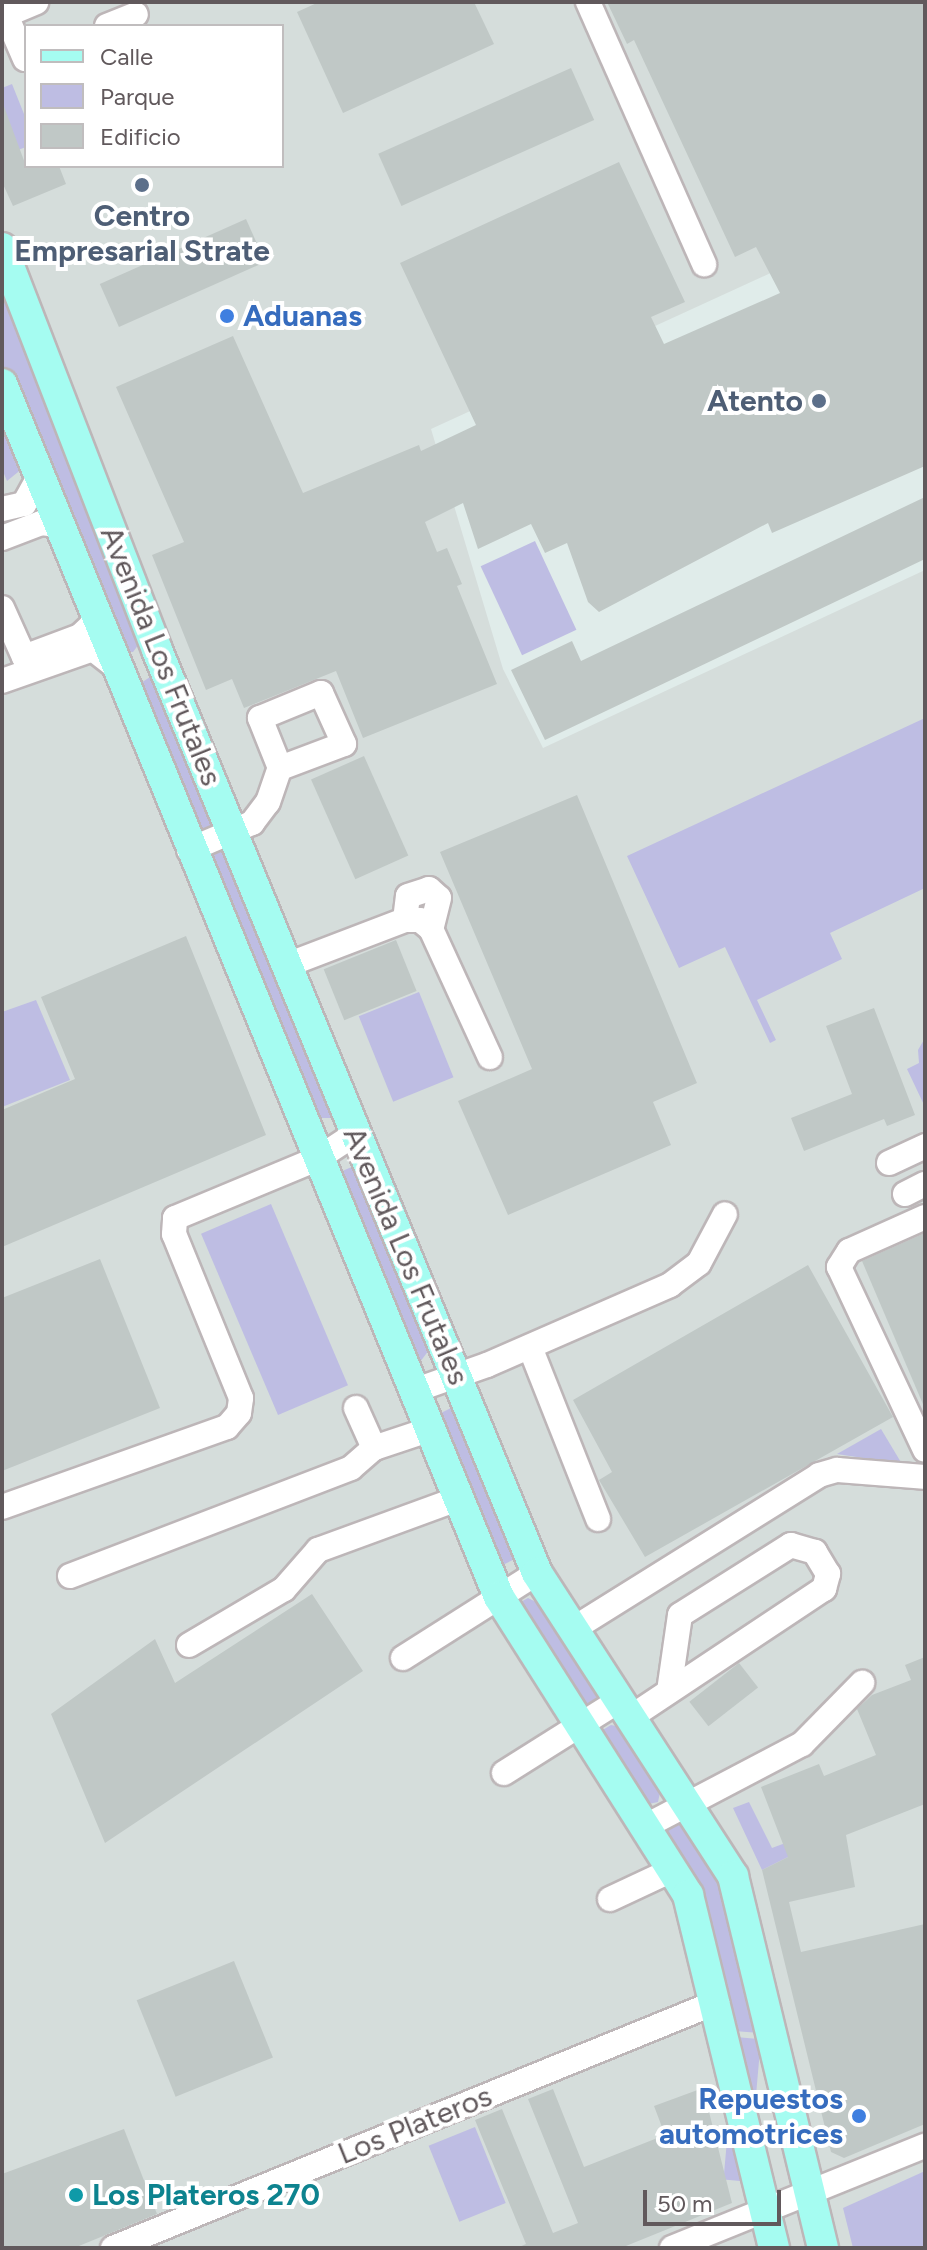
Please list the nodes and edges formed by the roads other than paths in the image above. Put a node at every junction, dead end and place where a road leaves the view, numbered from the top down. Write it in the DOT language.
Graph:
graph roads {
  1 [pos="36,2"];
  2 [pos="588,2"];
  3 [pos="136,14"];
  4 [pos="112,24"];
  5 [pos="24,57"];
  6 [pos="24,59"];
  7 [pos="2,69"];
  8 [pos="2,248"];
  9 [pos="704,264"];
  10 [pos="2,384"];
  11 [pos="39,477"];
  12 [pos="2,509"];
  13 [pos="58,525"];
  14 [pos="2,538"];
  15 [pos="94,614"];
  16 [pos="5,621"];
  17 [pos="157,650"];
  18 [pos="115,666"];
  19 [pos="2,681"];
  20 [pos="280,768"];
  21 [pos="232,833"];
  22 [pos="189,850"];
  23 [pos="287,965"];
  24 [pos="490,1057"];
  25 [pos="355,1134"];
  26 [pos="925,1146"];
  27 [pos="317,1159"];
  28 [pos="889,1163"];
  29 [pos="725,1214"];
  30 [pos="925,1217"];
  31 [pos="530,1347"];
  32 [pos="456,1376"];
  33 [pos="413,1391"];
  34 [pos="356,1408"];
  35 [pos="428,1430"];
  36 [pos="374,1448"];
  37 [pos="925,1450"];
  38 [pos="925,1477"];
  39 [pos="457,1499"];
  40 [pos="2,1507"];
  41 [pos="598,1519"];
  42 [pos="537,1573"];
  43 [pos="70,1576"];
  44 [pos="499,1597"];
  45 [pos="573,1629"];
  46 [pos="189,1645"];
  47 [pos="403,1658"];
  48 [pos="862,1683"];
  49 [pos="669,1691"];
  50 [pos="626,1708"];
  51 [pos="578,1728"];
  52 [pos="504,1773"];
  53 [pos="686,1800"];
  54 [pos="644,1827"];
  55 [pos="672,1870"];
  56 [pos="610,1899"];
  57 [pos="717,2002"];
  58 [pos="925,2146"];
  59 [pos="811,2192"];
  60 [pos="766,2210"];
  61 [pos="113,2248"];
  62 [pos="672,2248"];
  63 [pos="774,2248"];
  64 [pos="823,2248"];
  1 -- 5 [label="street"];
  2 -- 9 [label="street"];
  3 -- 4 [label="street"];
  6 -- 7 [label="street"];
  8 -- 17 [label="main road, Avenida Los Frutales"];
  10 -- 11 [label="main road, Avenida Los Frutales"];
  11 -- 12 [label="street"];
  11 -- 13 [label="main road, Avenida Los Frutales"];
  13 -- 14 [label="street"];
  13 -- 15 [label="main road, Avenida Los Frutales"];
  15 -- 16 [label="street"];
  15 -- 18 [label="main road, Avenida Los Frutales"];
  17 -- 18 [label="main road"];
  17 -- 21 [label="main road, Avenida Los Frutales"];
  18 -- 19 [label="street"];
  18 -- 22 [label="main road, Avenida Los Frutales"];
  20 -- 21 [label="street"];
  21 -- 22 [label="street"];
  21 -- 23 [label="main road, Avenida Los Frutales"];
  22 -- 27 [label="main road, Avenida Los Frutales"];
  23 -- 24 [label="street"];
  23 -- 25 [label="main road, Avenida Los Frutales"];
  25 -- 27 [label="street"];
  25 -- 32 [label="main road, Avenida Los Frutales"];
  26 -- 28 [label="street"];
  27 -- 33 [label="main road, Avenida Los Frutales"];
  27 -- 40 [label="street"];
  29 -- 31 [label="street"];
  30 -- 37 [label="street"];
  31 -- 32 [label="street"];
  31 -- 41 [label="street"];
  32 -- 33 [label="street"];
  32 -- 42 [label="main road, Avenida Los Frutales"];
  33 -- 35 [label="main road, Avenida Los Frutales"];
  34 -- 36 [label="street"];
  35 -- 36 [label="street"];
  35 -- 39 [label="main road, Avenida Los Frutales"];
  36 -- 43 [label="street"];
  38 -- 45 [label="street"];
  39 -- 44 [label="main road, Avenida Los Frutales"];
  39 -- 46 [label="street"];
  42 -- 44 [label="street"];
  42 -- 45 [label="main road, Avenida Los Frutales"];
  44 -- 47 [label="street"];
  44 -- 51 [label="main road, Avenida Los Frutales"];
  45 -- 50 [label="main road, Avenida Los Frutales"];
  48 -- 53 [label="street"];
  49 -- 49 [label="street"];
  49 -- 50 [label="street"];
  50 -- 51 [label="street"];
  50 -- 53 [label="main road, Avenida Los Frutales"];
  51 -- 52 [label="street"];
  51 -- 54 [label="main road, Avenida Los Frutales"];
  53 -- 54 [label="street"];
  53 -- 59 [label="main road, Avenida Los Frutales"];
  54 -- 55 [label="main road, Avenida Los Frutales"];
  55 -- 56 [label="street"];
  55 -- 57 [label="main road, Avenida Los Frutales"];
  57 -- 60 [label="main road, Avenida Los Frutales"];
  57 -- 61 [label="street, Los Plateros"];
  58 -- 59 [label="street"];
  59 -- 60 [label="street"];
  59 -- 64 [label="main road, Avenida Los Frutales"];
  60 -- 62 [label="street"];
  60 -- 63 [label="main road, Avenida Los Frutales"];
}
